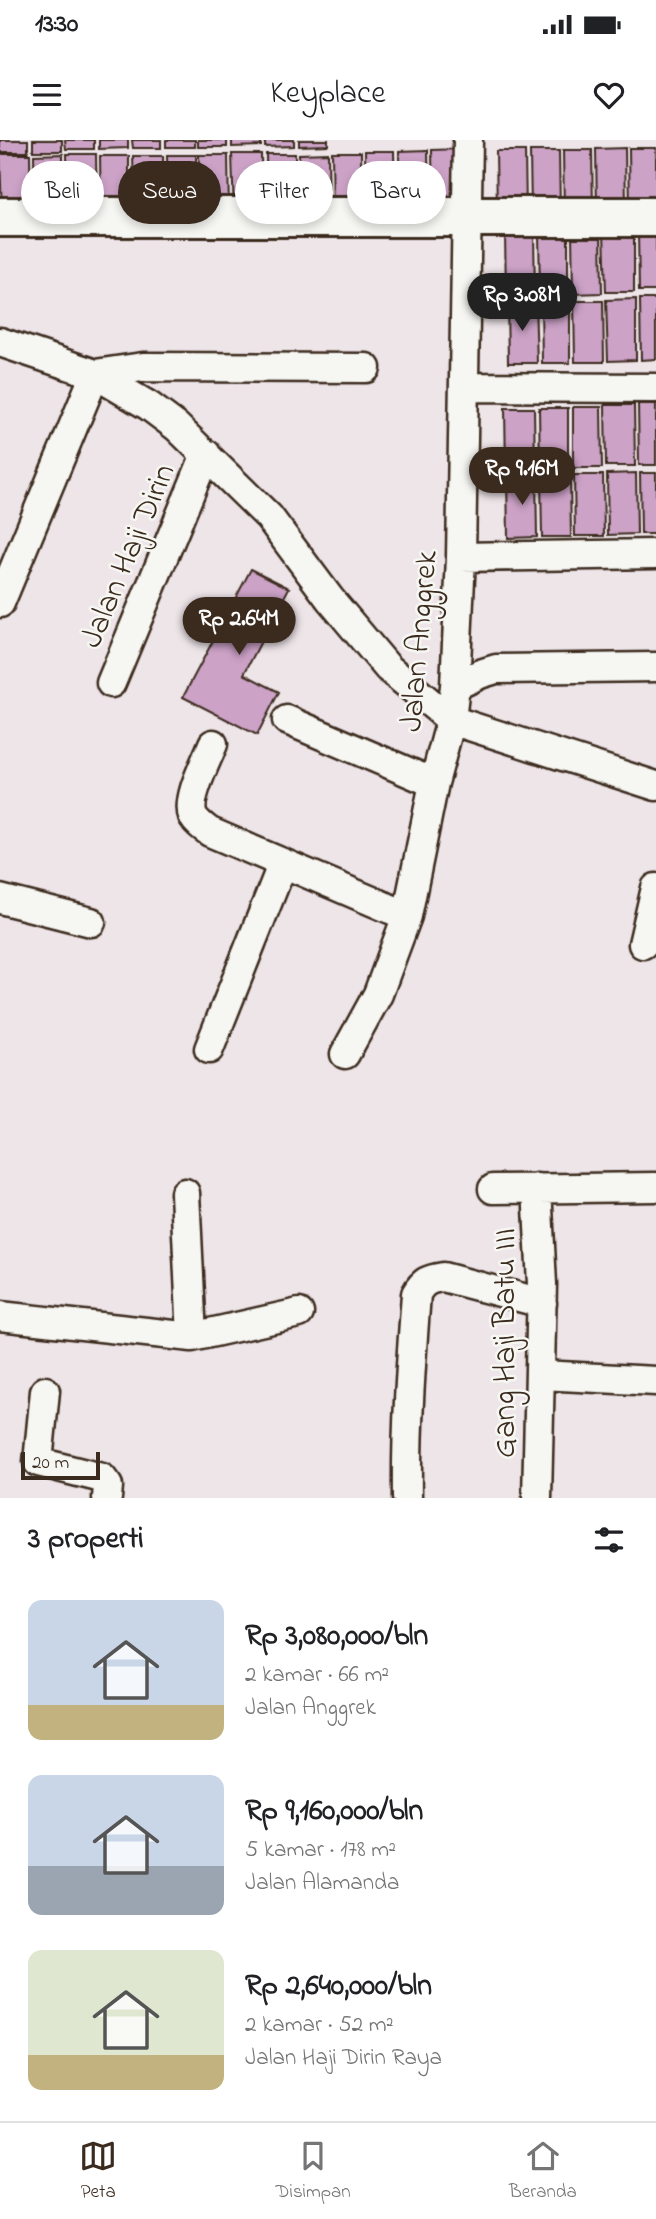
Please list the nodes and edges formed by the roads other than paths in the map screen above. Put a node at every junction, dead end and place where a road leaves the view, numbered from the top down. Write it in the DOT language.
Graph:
graph roads {
  1 [pos="468,140"];
  2 [pos="0,217"];
  3 [pos="467,217"];
  4 [pos="656,217"];
  5 [pos="0,342"];
  6 [pos="366,368"];
  7 [pos="95,374"];
  8 [pos="464,387"];
  9 [pos="656,388"];
  10 [pos="206,454"];
  11 [pos="656,554"];
  12 [pos="461,557"];
  13 [pos="0,603"];
  14 [pos="656,667"];
  15 [pos="111,683"];
  16 [pos="455,686"];
  17 [pos="287,720"];
  18 [pos="451,720"];
  19 [pos="213,744"];
  20 [pos="435,783"];
  21 [pos="656,786"];
  22 [pos="283,863"];
  23 [pos="656,888"];
  24 [pos="0,899"];
  25 [pos="407,916"];
  26 [pos="91,922"];
  27 [pos="643,944"];
  28 [pos="209,1049"];
  29 [pos="345,1054"];
  30 [pos="656,1187"];
  31 [pos="537,1188"];
  32 [pos="493,1189"];
  33 [pos="185,1193"];
  34 [pos="542,1303"];
  35 [pos="299,1313"];
  36 [pos="0,1316"];
  37 [pos="192,1337"];
  38 [pos="541,1375"];
  39 [pos="656,1381"];
  40 [pos="45,1391"];
  41 [pos="107,1498"];
  42 [pos="407,1498"];
  43 [pos="537,1498"];
  1 -- 3 [label="street, Jalan Anggrek"];
  2 -- 3 [label="street"];
  3 -- 4 [label="street"];
  3 -- 8 [label="street, Jalan Anggrek"];
  5 -- 7 [label="street"];
  6 -- 7 [label="street"];
  7 -- 10 [label="street"];
  7 -- 13 [label="street"];
  8 -- 9 [label="street"];
  8 -- 12 [label="street, Jalan Anggrek"];
  10 -- 15 [label="street, Jalan Haji Dirin"];
  10 -- 18 [label="street"];
  11 -- 12 [label="street"];
  12 -- 16 [label="street, Jalan Anggrek"];
  14 -- 16 [label="street"];
  16 -- 18 [label="street, Jalan Anggrek"];
  17 -- 20 [label="street"];
  18 -- 20 [label="street, Jalan Anggrek"];
  18 -- 21 [label="street"];
  19 -- 22 [label="street"];
  20 -- 25 [label="street, Jalan Anggrek"];
  22 -- 25 [label="street"];
  22 -- 28 [label="street"];
  23 -- 27 [label="street"];
  24 -- 26 [label="street"];
  25 -- 29 [label="street, Jalan Anggrek"];
  30 -- 31 [label="street"];
  31 -- 32 [label="street"];
  31 -- 34 [label="street, Gang Haji Batu III"];
  33 -- 37 [label="street"];
  34 -- 38 [label="street, Gang Haji Batu III"];
  34 -- 42 [label="street"];
  35 -- 37 [label="street"];
  36 -- 37 [label="street"];
  38 -- 39 [label="street"];
  38 -- 43 [label="street, Gang Haji Batu III"];
  40 -- 41 [label="street"];
}
